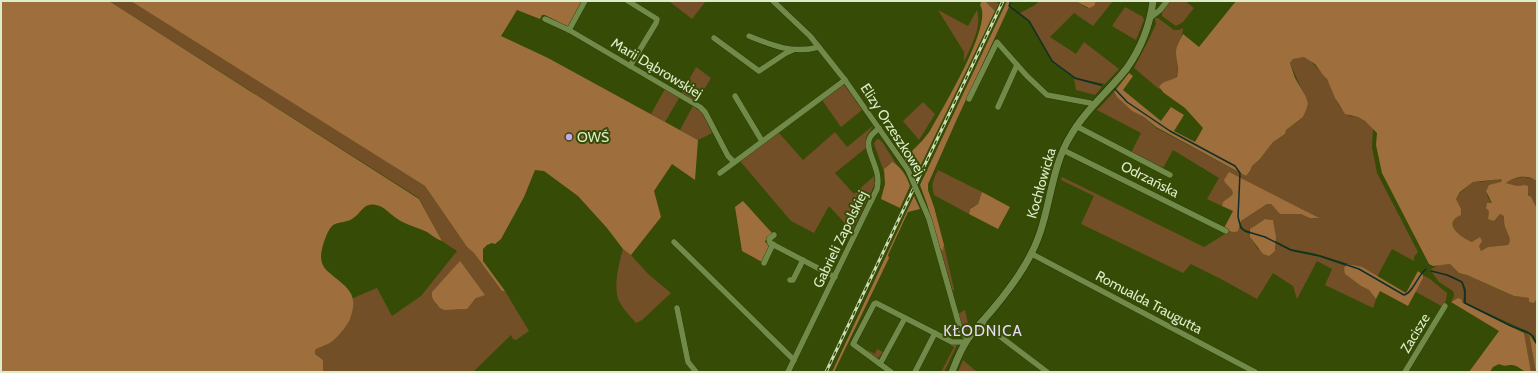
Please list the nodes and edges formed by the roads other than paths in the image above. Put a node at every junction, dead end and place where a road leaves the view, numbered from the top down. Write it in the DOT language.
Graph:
graph roads {
  1 [pos="585,1"];
  2 [pos="628,1"];
  3 [pos="773,1"];
  4 [pos="1153,1"];
  5 [pos="1167,1"];
  6 [pos="1151,17"];
  7 [pos="545,19"];
  8 [pos="569,30"];
  9 [pos="749,36"];
  10 [pos="714,38"];
  11 [pos="819,47"];
  12 [pos="793,50"];
  13 [pos="1017,65"];
  14 [pos="630,66"];
  15 [pos="845,80"];
  16 [pos="735,96"];
  17 [pos="969,99"];
  18 [pos="1093,106"];
  19 [pos="998,107"];
  20 [pos="1076,126"];
  21 [pos="879,128"];
  22 [pos="762,141"];
  23 [pos="1063,150"];
  24 [pos="734,162"];
  25 [pos="720,173"];
  26 [pos="1170,175"];
  27 [pos="1226,231"];
  28 [pos="774,235"];
  29 [pos="674,242"];
  30 [pos="773,244"];
  31 [pos="1032,254"];
  32 [pos="802,260"];
  33 [pos="764,263"];
  34 [pos="835,278"];
  35 [pos="790,280"];
  36 [pos="1445,306"];
  37 [pos="677,308"];
  38 [pos="905,318"];
  39 [pos="982,322"];
  40 [pos="935,333"];
  41 [pos="967,340"];
  42 [pos="794,360"];
  43 [pos="880,364"];
  44 [pos="696,372"];
  45 [pos="788,372"];
  46 [pos="891,372"];
  47 [pos="915,372"];
  48 [pos="952,372"];
  49 [pos="1047,372"];
  50 [pos="1255,372"];
  51 [pos="1405,372"];
  1 -- 8 [label="street"];
  2 -- 14 [label="street"];
  3 -- 11 [label="street, Elizy Orzeszkowej"];
  4 -- 6 [label="street, Kochłowicka"];
  5 -- 6 [label="street"];
  6 -- 18 [label="street, Kochłowicka"];
  7 -- 8 [label="street, Marii Dąbrowskiej"];
  8 -- 14 [label="street, Marii Dąbrowskiej"];
  9 -- 12 [label="street"];
  10 -- 12 [label="street"];
  11 -- 12 [label="street"];
  11 -- 15 [label="street, Elizy Orzeszkowej"];
  13 -- 17 [label="street"];
  13 -- 18 [label="street"];
  13 -- 19 [label="street"];
  14 -- 24 [label="street, Marii Dąbrowskiej"];
  15 -- 21 [label="street, Elizy Orzeszkowej"];
  15 -- 22 [label="street"];
  16 -- 22 [label="street"];
  18 -- 20 [label="street, Kochłowicka"];
  20 -- 23 [label="street, Kochłowicka"];
  20 -- 26 [label="street"];
  21 -- 34 [label="street, Gabrieli Zapolskiej"];
  21 -- 41 [label="street, Elizy Orzeszkowej, bridge"];
  22 -- 24 [label="street"];
  23 -- 27 [label="street, Odrzańska"];
  23 -- 31 [label="street, Kochłowicka"];
  24 -- 25 [label="street"];
  28 -- 30 [label="street"];
  29 -- 42 [label="street"];
  30 -- 32 [label="street"];
  30 -- 33 [label="street"];
  31 -- 39 [label="street, Kochłowicka"];
  31 -- 50 [label="street, Romualda Traugutta"];
  32 -- 34 [label="street"];
  32 -- 35 [label="street"];
  34 -- 42 [label="street, Gabrieli Zapolskiej"];
  36 -- 51 [label="street, Zacisze"];
  37 -- 44 [label="street"];
  38 -- 40 [label="street"];
  38 -- 43 [label="street"];
  38 -- 43 [label="street"];
  39 -- 41 [label="street, Kochłowicka"];
  39 -- 49 [label="street"];
  40 -- 41 [label="street"];
  40 -- 47 [label="street"];
  41 -- 48 [label="street, Kochłowicka"];
  42 -- 45 [label="street, Gabrieli Zapolskiej"];
  43 -- 46 [label="street"];
}
